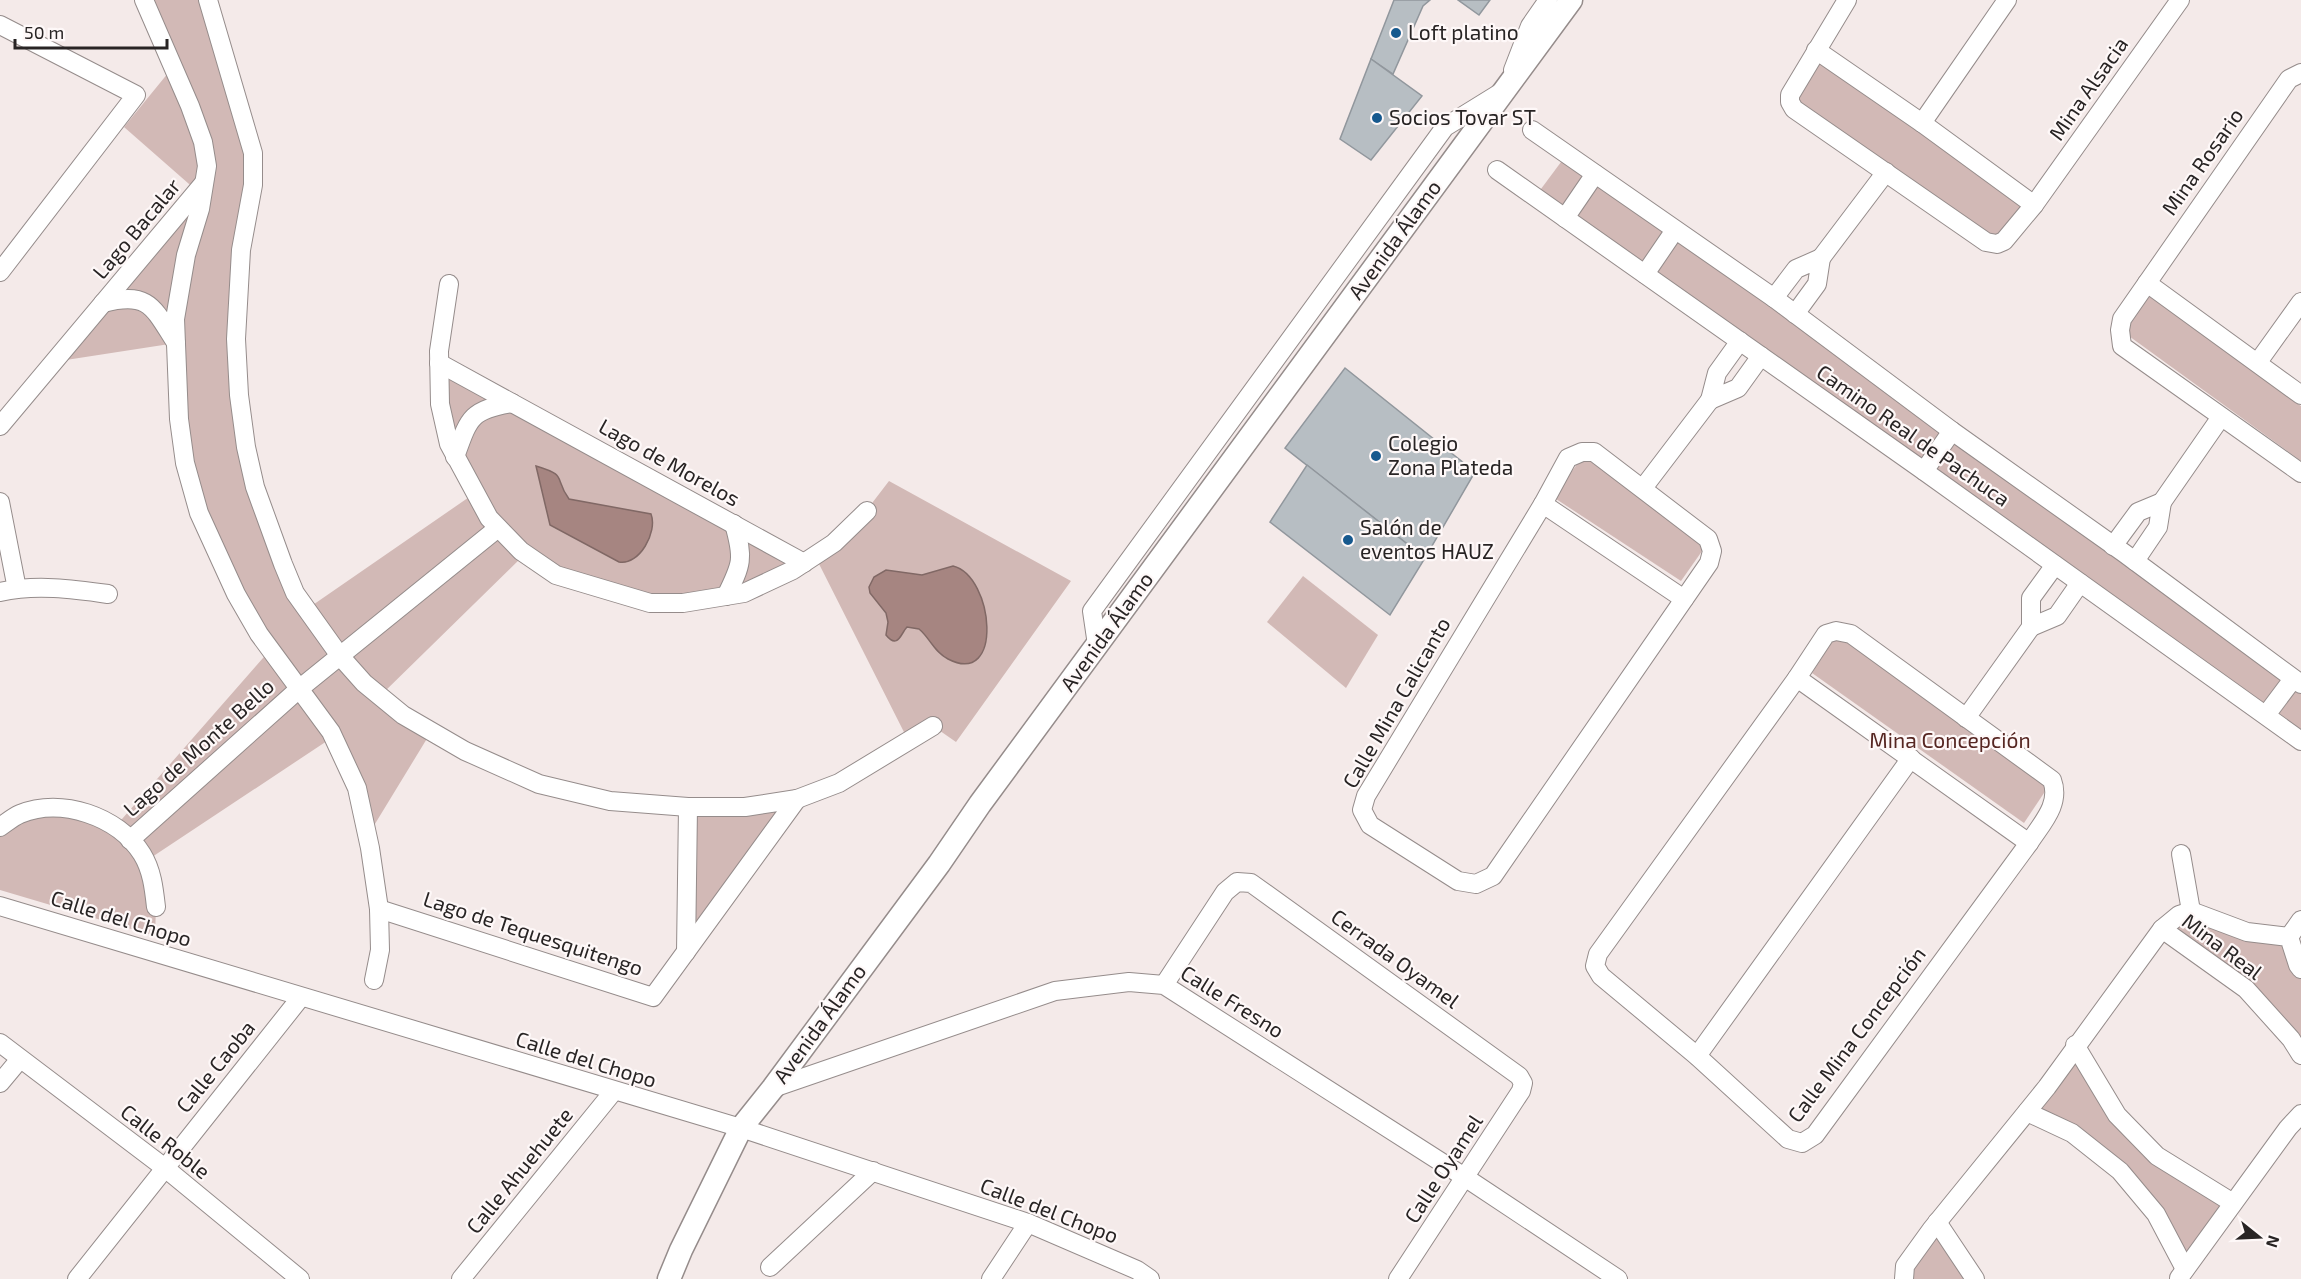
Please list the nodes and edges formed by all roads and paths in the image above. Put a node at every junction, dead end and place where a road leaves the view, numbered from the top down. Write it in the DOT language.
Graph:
graph roads {
  1 [pos="144,0"];
  2 [pos="208,0"];
  3 [pos="1548,0"];
  4 [pos="1571,0"];
  5 [pos="1847,0"];
  6 [pos="2007,0"];
  7 [pos="2180,0"];
  8 [pos="0,25"];
  9 [pos="1816,50"];
  10 [pos="2301,73"];
  11 [pos="1506,89"];
  12 [pos="1922,123"];
  13 [pos="1532,130"];
  14 [pos="1497,170"];
  15 [pos="1886,172"];
  16 [pos="1595,174"];
  17 [pos="204,183"];
  18 [pos="2034,205"];
  19 [pos="1565,218"];
  20 [pos="1675,230"];
  21 [pos="1821,258"];
  22 [pos="0,272"];
  23 [pos="1645,274"];
  24 [pos="2147,283"];
  25 [pos="449,284"];
  26 [pos="1774,298"];
  27 [pos="2301,302"];
  28 [pos="103,303"];
  29 [pos="1795,314"];
  30 [pos="1740,341"];
  31 [pos="176,343"];
  32 [pos="1761,356"];
  33 [pos="2258,362"];
  34 [pos="439,363"];
  35 [pos="2301,395"];
  36 [pos="1710,400"];
  37 [pos="512,403"];
  38 [pos="2222,417"];
  39 [pos="0,426"];
  40 [pos="1952,431"];
  41 [pos="455,457"];
  42 [pos="1924,471"];
  43 [pos="2301,472"];
  44 [pos="1643,488"];
  45 [pos="0,502"];
  46 [pos="2162,502"];
  47 [pos="1543,504"];
  48 [pos="867,511"];
  49 [pos="734,524"];
  50 [pos="498,528"];
  51 [pos="2113,546"];
  52 [pos="2135,561"];
  53 [pos="804,562"];
  54 [pos="2055,565"];
  55 [pos="2080,583"];
  56 [pos="9,591"];
  57 [pos="108,594"];
  58 [pos="726,596"];
  59 [pos="1684,599"];
  60 [pos="2031,627"];
  61 [pos="339,656"];
  62 [pos="1797,678"];
  63 [pos="2297,682"];
  64 [pos="299,689"];
  65 [pos="2266,715"];
  66 [pos="1966,718"];
  67 [pos="933,726"];
  68 [pos="2301,741"];
  69 [pos="1911,758"];
  70 [pos="797,799"];
  71 [pos="688,807"];
  72 [pos="0,827"];
  73 [pos="130,840"];
  74 [pos="2029,843"];
  75 [pos="2181,854"];
  76 [pos="0,906"];
  77 [pos="156,907"];
  78 [pos="380,909"];
  79 [pos="2192,912"];
  80 [pos="2301,920"];
  81 [pos="2162,929"];
  82 [pos="2289,937"];
  83 [pos="686,952"];
  84 [pos="2301,969"];
  85 [pos="374,980"];
  86 [pos="1164,985"];
  87 [pos="302,997"];
  88 [pos="0,1043"];
  89 [pos="2075,1046"];
  90 [pos="2301,1055"];
  91 [pos="1697,1056"];
  92 [pos="20,1059"];
  93 [pos="0,1083"];
  94 [pos="1523,1083"];
  95 [pos="773,1088"];
  96 [pos="613,1092"];
  97 [pos="2026,1112"];
  98 [pos="2301,1114"];
  99 [pos="741,1128"];
  100 [pos="165,1168"];
  101 [pos="873,1172"];
  102 [pos="1466,1178"];
  103 [pos="2233,1203"];
  104 [pos="1937,1222"];
  105 [pos="1028,1223"];
  106 [pos="770,1267"];
  107 [pos="2181,1274"];
  108 [pos="77,1279"];
  109 [pos="300,1279"];
  110 [pos="461,1279"];
  111 [pos="669,1279"];
  112 [pos="991,1279"];
  113 [pos="1150,1279"];
  114 [pos="1398,1279"];
  115 [pos="1618,1279"];
  116 [pos="1904,1279"];
  117 [pos="1975,1279"];
  1 -- 17 [label="street"];
  2 -- 61 [label="street"];
  3 -- 11 [label="street"];
  4 -- 11 [label="street, Avenida Álamo"];
  5 -- 9 [label="street, Mina Alsacia"];
  6 -- 12 [label="street"];
  7 -- 18 [label="street, Mina Alsacia"];
  8 -- 22 [label="street"];
  9 -- 12 [label="street"];
  9 -- 15 [label="street, Mina Alsacia"];
  10 -- 24 [label="street, Mina Rosario"];
  11 -- 95 [label="street, Avenida Álamo"];
  12 -- 18 [label="street"];
  13 -- 16 [label="street, Camino Real de Pachuca"];
  14 -- 19 [label="street, Camino Real de Pachuca"];
  15 -- 18 [label="street, Mina Alsacia"];
  15 -- 21 [label="street"];
  16 -- 19 [label="street"];
  16 -- 20 [label="street, Camino Real de Pachuca"];
  17 -- 28 [label="street, Lago Bacalar"];
  17 -- 31 [label="street"];
  19 -- 23 [label="street, Camino Real de Pachuca"];
  20 -- 23 [label="street"];
  20 -- 26 [label="street, Camino Real de Pachuca"];
  21 -- 26 [label="street"];
  21 -- 29 [label="street"];
  23 -- 30 [label="street, Camino Real de Pachuca"];
  24 -- 33 [label="street"];
  24 -- 38 [label="street, Mina Rosario"];
  25 -- 34 [label="street"];
  26 -- 29 [label="street, Camino Real de Pachuca"];
  27 -- 33 [label="street"];
  28 -- 31 [label="street, Lago Bacalar"];
  28 -- 39 [label="street, Lago Bacalar"];
  29 -- 40 [label="street, Camino Real de Pachuca"];
  30 -- 32 [label="street, Camino Real de Pachuca"];
  30 -- 36 [label="street"];
  31 -- 64 [label="street"];
  32 -- 36 [label="street"];
  32 -- 42 [label="street, Camino Real de Pachuca"];
  33 -- 35 [label="street"];
  34 -- 37 [label="street, Lago de Morelos"];
  34 -- 41 [label="street"];
  36 -- 44 [label="street"];
  37 -- 41 [label="street"];
  37 -- 49 [label="street, Lago de Morelos"];
  38 -- 43 [label="street, Mina Rosario"];
  38 -- 46 [label="street"];
  40 -- 42 [label="street"];
  40 -- 51 [label="street, Camino Real de Pachuca"];
  41 -- 50 [label="street"];
  42 -- 54 [label="street, Camino Real de Pachuca"];
  44 -- 47 [label="street, Calle Mina Calicanto"];
  44 -- 59 [label="street, Calle Mina Calicanto"];
  45 -- 56 [label="street"];
  46 -- 51 [label="street"];
  46 -- 52 [label="street"];
  47 -- 59 [label="street"];
  47 -- 59 [label="street, Calle Mina Calicanto"];
  48 -- 53 [label="street"];
  49 -- 53 [label="street, Lago de Morelos"];
  49 -- 58 [label="street"];
  50 -- 58 [label="street"];
  50 -- 61 [label="street"];
  51 -- 52 [label="street, Camino Real de Pachuca"];
  52 -- 63 [label="street, Camino Real de Pachuca"];
  53 -- 58 [label="street"];
  54 -- 55 [label="street, Camino Real de Pachuca"];
  54 -- 60 [label="street"];
  55 -- 60 [label="street"];
  55 -- 65 [label="street, Camino Real de Pachuca"];
  56 -- 57 [label="street"];
  60 -- 66 [label="street"];
  61 -- 64 [label="street, Lago de Monte Bello"];
  61 -- 71 [label="street"];
  62 -- 66 [label="street, Calle Mina Concepción"];
  62 -- 69 [label="street"];
  62 -- 91 [label="street, Calle Mina Concepción"];
  63 -- 65 [label="street"];
  64 -- 73 [label="street, Lago de Monte Bello"];
  64 -- 78 [label="street"];
  65 -- 68 [label="street, Camino Real de Pachuca"];
  66 -- 74 [label="street, Calle Mina Concepción"];
  67 -- 70 [label="street"];
  69 -- 74 [label="street"];
  69 -- 91 [label="street"];
  70 -- 71 [label="street"];
  70 -- 83 [label="street, Lago de Tequesquitengo"];
  71 -- 83 [label="street"];
  72 -- 73 [label="street, Lago de Monte Bello"];
  73 -- 77 [label="street, Lago de Monte Bello"];
  74 -- 91 [label="street, Calle Mina Concepción"];
  75 -- 79 [label="street, Mina Real"];
  76 -- 87 [label="street, Calle del Chopo"];
  78 -- 83 [label="street, Lago de Tequesquitengo"];
  78 -- 85 [label="street"];
  79 -- 81 [label="street, Mina Real"];
  79 -- 82 [label="street, Mina Real"];
  80 -- 82 [label="street"];
  81 -- 89 [label="street, Mina Real"];
  81 -- 90 [label="street, Mina Real"];
  82 -- 84 [label="street, Mina Real"];
  86 -- 94 [label="street, Cerrada Oyamel"];
  86 -- 95 [label="street, Calle Fresno"];
  86 -- 102 [label="street, Calle Fresno"];
  87 -- 96 [label="street, Calle del Chopo"];
  87 -- 100 [label="street, Calle Caoba"];
  88 -- 92 [label="street, Calle Roble"];
  89 -- 97 [label="street, Mina Real"];
  89 -- 103 [label="street"];
  92 -- 93 [label="street"];
  92 -- 100 [label="street, Calle Roble"];
  94 -- 102 [label="street, Calle Oyamel"];
  95 -- 99 [label="street, Avenida Álamo"];
  96 -- 99 [label="street, Calle del Chopo"];
  96 -- 110 [label="street, Calle Ahuehuete"];
  97 -- 104 [label="street, Mina Real"];
  97 -- 107 [label="street"];
  98 -- 103 [label="street"];
  99 -- 101 [label="street, Calle del Chopo"];
  99 -- 111 [label="street, Avenida Álamo"];
  100 -- 108 [label="street, Calle Caoba"];
  100 -- 109 [label="street, Calle Roble"];
  101 -- 105 [label="street, Calle del Chopo"];
  101 -- 106 [label="street"];
  102 -- 114 [label="street, Calle Oyamel"];
  102 -- 115 [label="street, Calle Fresno"];
  103 -- 107 [label="street"];
  104 -- 116 [label="street, Mina Real"];
  104 -- 117 [label="street"];
  105 -- 112 [label="street"];
  105 -- 113 [label="street, Calle del Chopo"];
}
